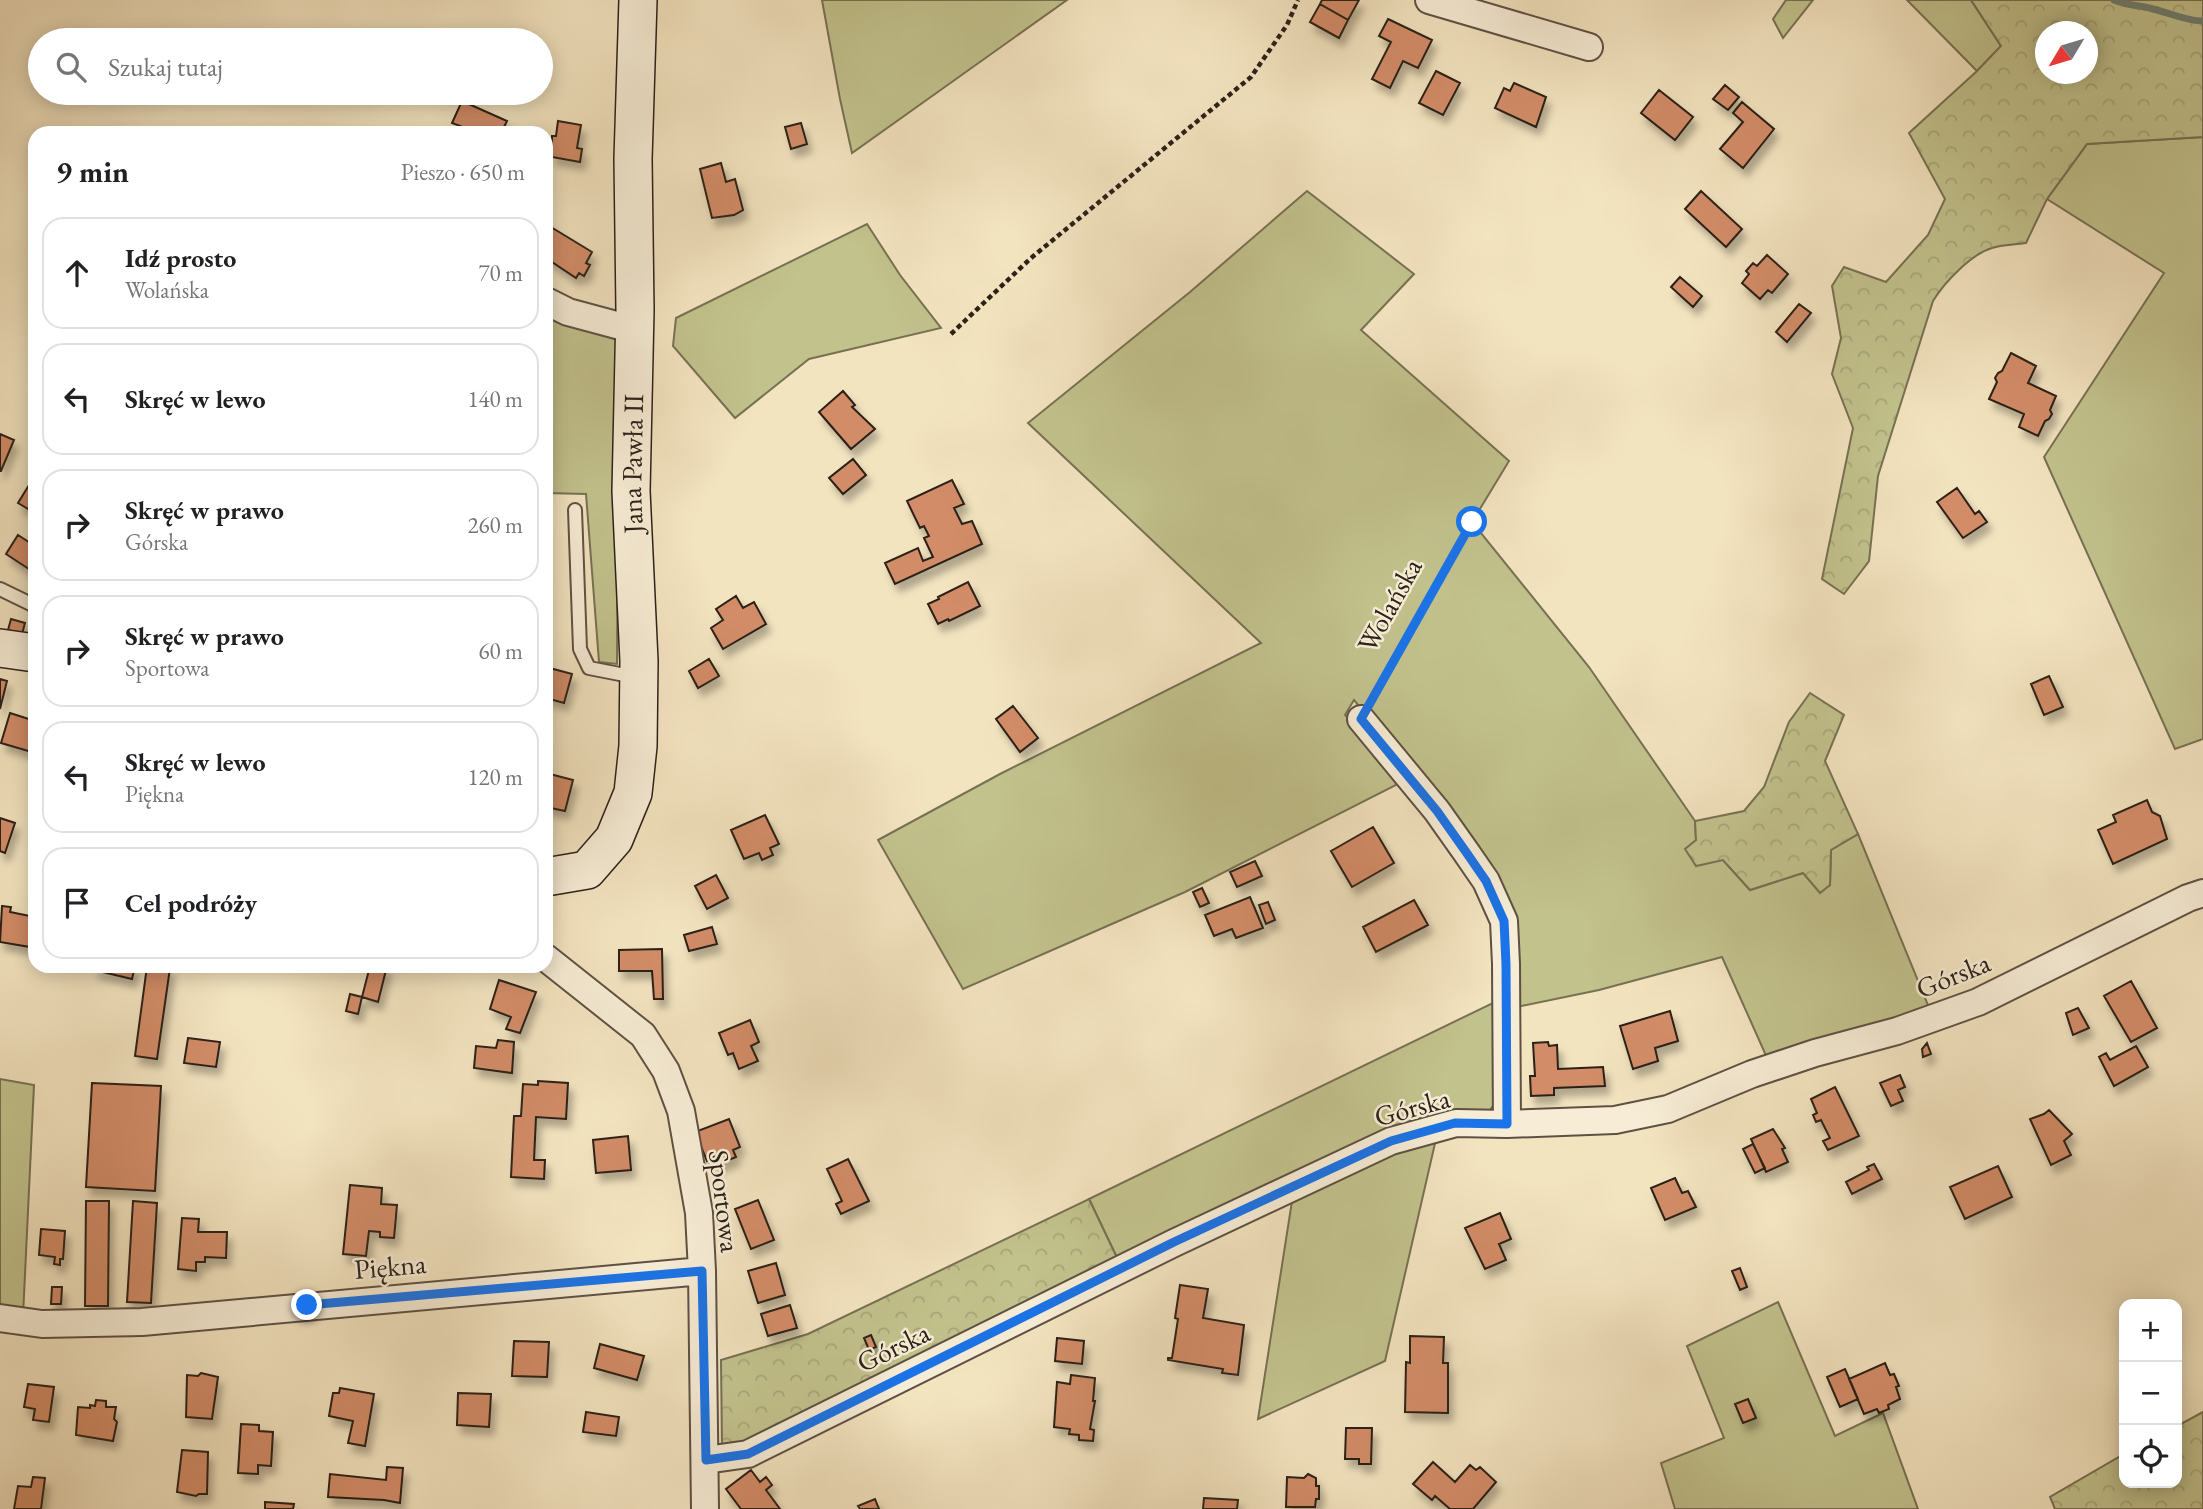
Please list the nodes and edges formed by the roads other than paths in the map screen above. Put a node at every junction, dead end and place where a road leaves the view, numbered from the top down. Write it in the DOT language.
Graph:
graph roads {
  1 [pos="638,0"];
  2 [pos="1429,0"];
  3 [pos="1589,47"];
  4 [pos="553,304"];
  5 [pos="635,330"];
  6 [pos="575,510"];
  7 [pos="0,589"];
  8 [pos="28,603"];
  9 [pos="0,648"];
  10 [pos="28,652"];
  11 [pos="638,678"];
  12 [pos="1361,719"];
  13 [pos="553,876"];
  14 [pos="2203,893"];
  15 [pos="553,964"];
  16 [pos="1507,1124"];
  17 [pos="702,1271"];
  18 [pos="0,1318"];
  19 [pos="706,1460"];
  20 [pos="705,1509"];
  1 -- 5 [label="street, Jana Pawła II"];
  2 -- 3 [label="street"];
  4 -- 5 [label="street"];
  5 -- 11 [label="street, Jana Pawła II"];
  6 -- 11 [label="lane"];
  7 -- 8 [label="lane"];
  9 -- 10 [label="street"];
  11 -- 13 [label="street, Jana Pawła II"];
  12 -- 16 [label="street"];
  14 -- 16 [label="street, Górska"];
  15 -- 17 [label="street, Sportowa"];
  16 -- 19 [label="street, Górska"];
  17 -- 18 [label="street, Piękna"];
  17 -- 19 [label="street, Sportowa"];
  19 -- 20 [label="street, Sportowa"];
}
